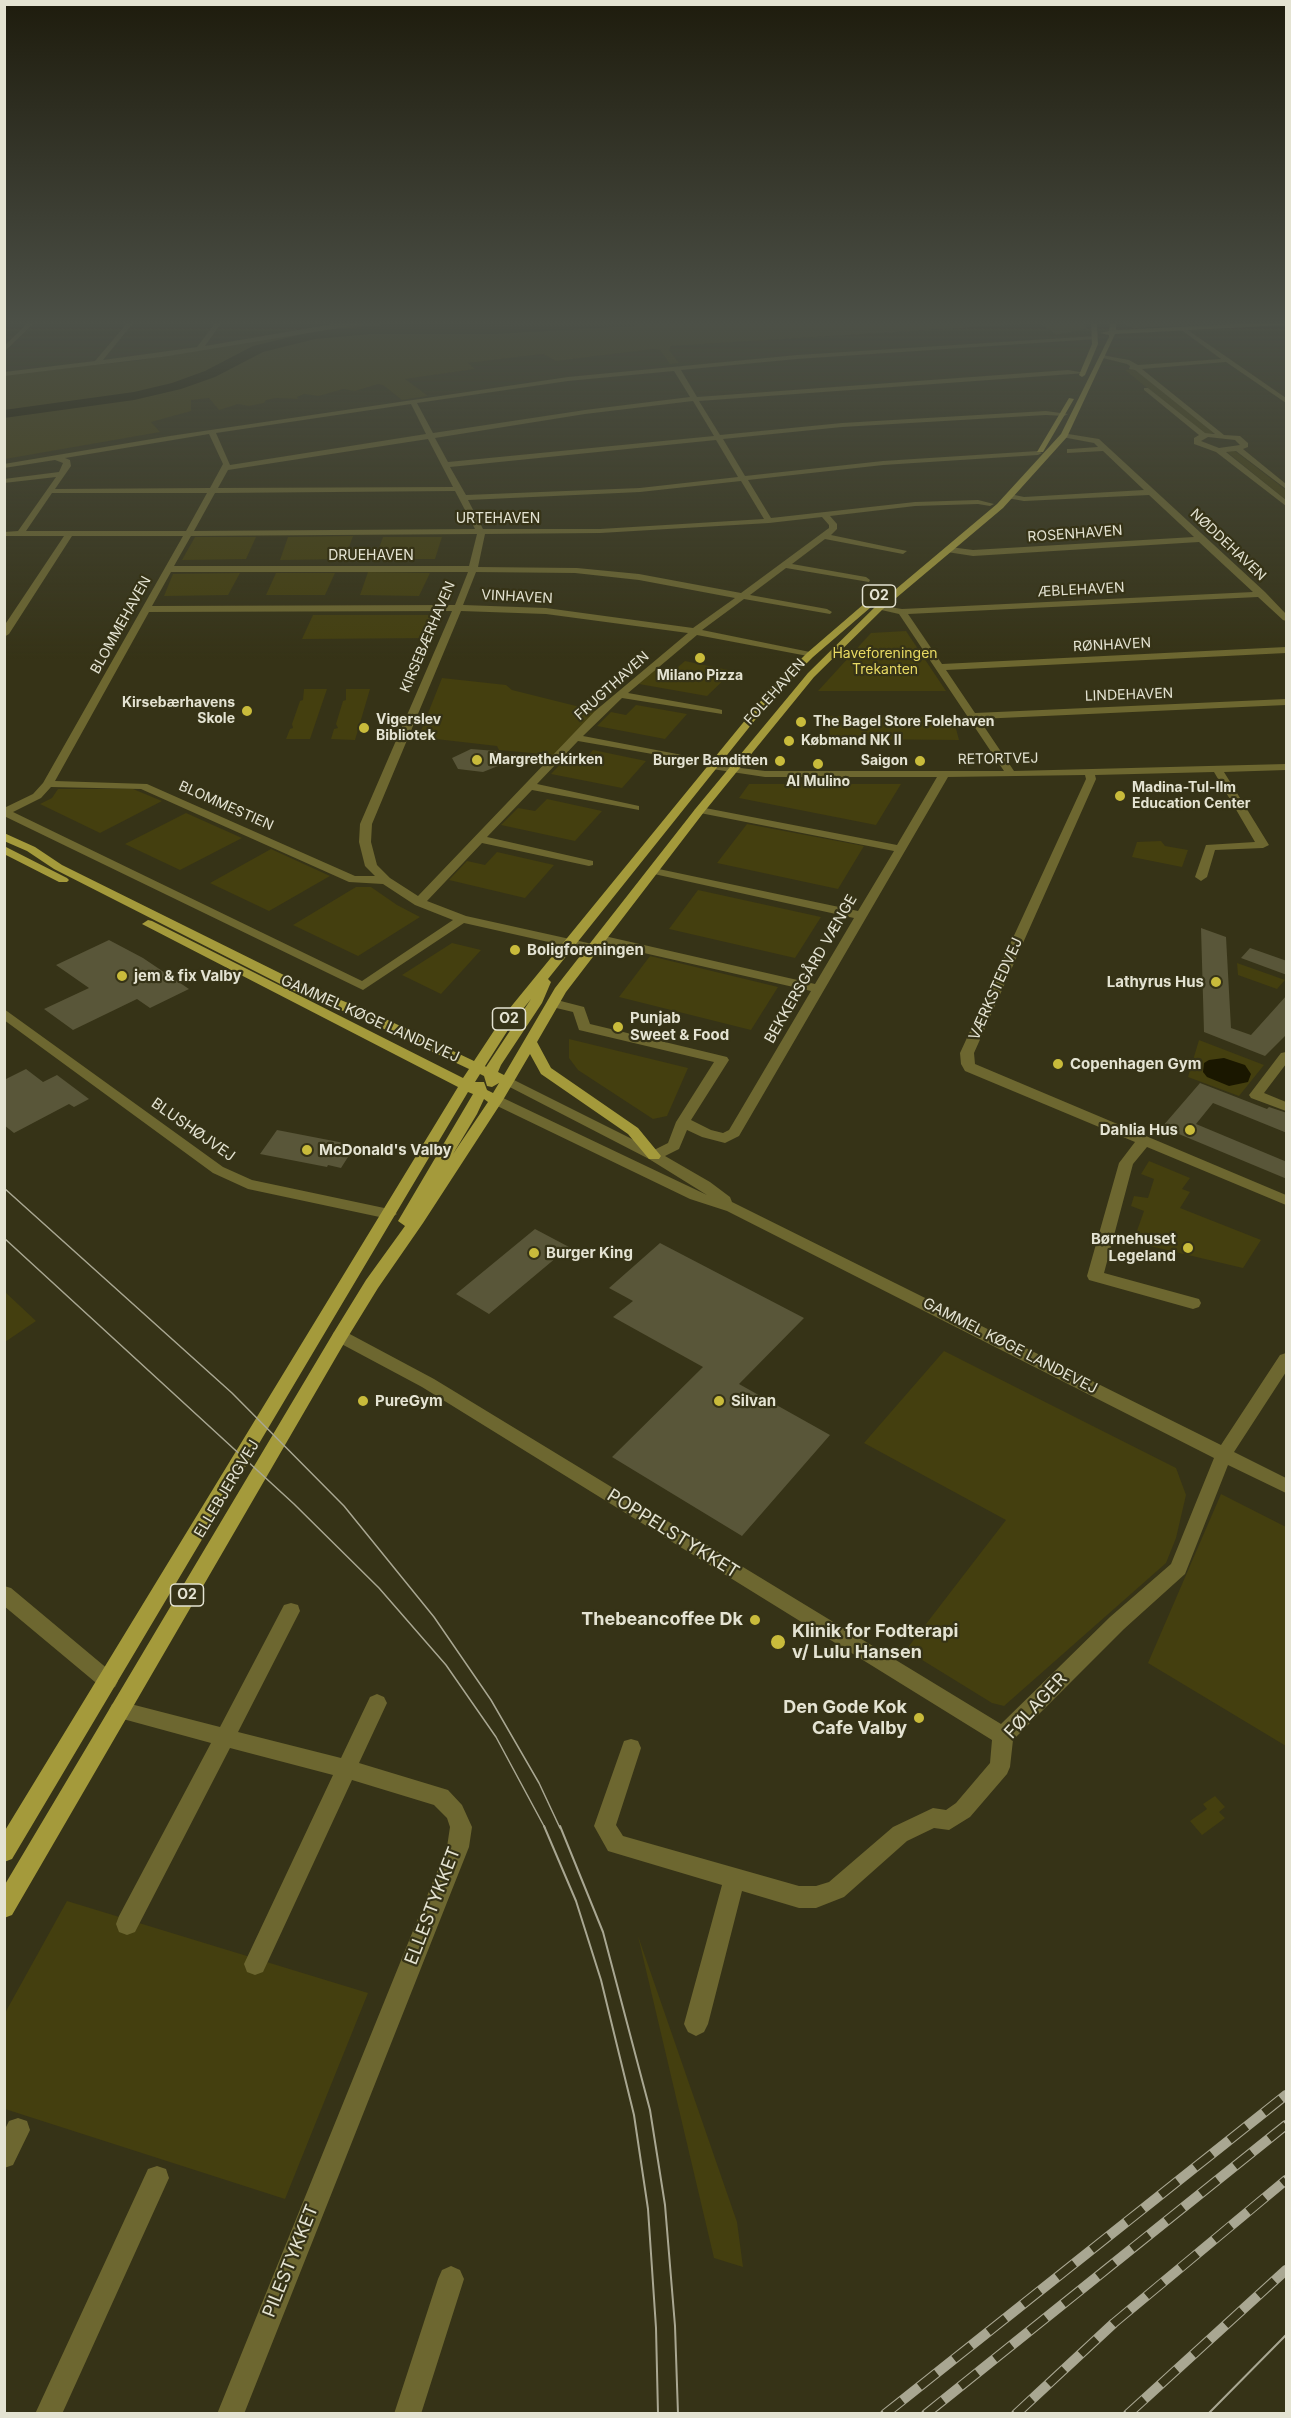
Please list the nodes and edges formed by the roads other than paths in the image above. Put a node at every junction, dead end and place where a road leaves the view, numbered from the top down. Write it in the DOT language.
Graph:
graph roads {
  1 [pos="194,435"];
  2 [pos="213,435"];
  3 [pos="438,435"];
  4 [pos="716,435"];
  5 [pos="748,435"];
  6 [pos="1050,435"];
  7 [pos="1065,435"];
  8 [pos="1221,435"];
  9 [pos="431,436"];
  10 [pos="1204,436"];
  11 [pos="718,438"];
  12 [pos="1104,449"];
  13 [pos="1238,449"];
  14 [pos="1219,450"];
  15 [pos="1070,451"];
  16 [pos="1038,453"];
  17 [pos="56,457"];
  18 [pos="446,465"];
  19 [pos="4,466"];
  20 [pos="225,468"];
  21 [pos="61,474"];
  22 [pos="743,479"];
  23 [pos="4,481"];
  24 [pos="1287,487"];
  25 [pos="458,489"];
  26 [pos="213,490"];
  27 [pos="51,491"];
  28 [pos="1152,492"];
  29 [pos="1010,496"];
  30 [pos="463,498"];
  31 [pos="990,504"];
  32 [pos="1287,504"];
  33 [pos="824,514"];
  34 [pos="769,521"];
  35 [pos="70,533"];
  36 [pos="189,533"];
  37 [pos="481,533"];
  38 [pos="4,534"];
  39 [pos="20,534"];
  40 [pos="824,536"];
  41 [pos="1203,539"];
  42 [pos="950,550"];
  43 [pos="903,551"];
  44 [pos="785,565"];
  45 [pos="169,569"];
  46 [pos="473,569"];
  47 [pos="866,580"];
  48 [pos="1262,594"];
  49 [pos="742,596"];
  50 [pos="458,608"];
  51 [pos="880,608"];
  52 [pos="147,609"];
  53 [pos="827,612"];
  54 [pos="903,612"];
  55 [pos="1287,618"];
  56 [pos="694,632"];
  57 [pos="4,634"];
  58 [pos="1287,650"];
  59 [pos="810,655"];
  60 [pos="939,667"];
  61 [pos="621,695"];
  62 [pos="1287,702"];
  63 [pos="718,712"];
  64 [pos="972,716"];
  65 [pos="576,738"];
  66 [pos="677,757"];
  67 [pos="711,766"];
  68 [pos="1287,767"];
  69 [pos="1217,769"];
  70 [pos="732,770"];
  71 [pos="1089,772"];
  72 [pos="1011,774"];
  73 [pos="944,775"];
  74 [pos="48,784"];
  75 [pos="530,786"];
  76 [pos="635,808"];
  77 [pos="700,810"];
  78 [pos="5,812"];
  79 [pos="4,836"];
  80 [pos="479,839"];
  81 [pos="4,849"];
  82 [pos="901,849"];
  83 [pos="589,863"];
  84 [pos="654,871"];
  85 [pos="1201,877"];
  86 [pos="386,880"];
  87 [pos="419,902"];
  88 [pos="862,916"];
  89 [pos="462,919"];
  90 [pos="571,943"];
  91 [pos="596,943"];
  92 [pos="819,988"];
  93 [pos="553,1004"];
  94 [pos="4,1013"];
  95 [pos="530,1042"];
  96 [pos="1287,1056"];
  97 [pos="484,1070"];
  98 [pos="507,1082"];
  99 [pos="465,1086"];
  100 [pos="480,1093"];
  101 [pos="496,1100"];
  102 [pos="1287,1107"];
  103 [pos="683,1122"];
  104 [pos="1145,1140"];
  105 [pos="654,1156"];
  106 [pos="1287,1200"];
  107 [pos="732,1207"];
  108 [pos="389,1214"];
  109 [pos="372,1284"];
  110 [pos="1193,1303"];
  111 [pos="340,1336"];
  112 [pos="1287,1359"];
  113 [pos="1224,1454"];
  114 [pos="1287,1486"];
  115 [pos="4,1594"];
  116 [pos="291,1611"];
  117 [pos="108,1681"];
  118 [pos="377,1703"];
  119 [pos="119,1710"];
  120 [pos="1003,1736"];
  121 [pos="225,1737"];
  122 [pos="632,1748"];
  123 [pos="347,1769"];
  124 [pos="4,1852"];
  125 [pos="734,1879"];
  126 [pos="4,1907"];
  127 [pos="127,1924"];
  128 [pos="255,1964"];
  129 [pos="696,2024"];
  130 [pos="353,2109"];
  131 [pos="18,2130"];
  132 [pos="4,2156"];
  133 [pos="157,2178"];
  134 [pos="451,2279"];
  135 [pos="48,2414"];
  136 [pos="230,2414"];
  137 [pos="407,2414"];
  1 -- 17 [label="street"];
  2 -- 20 [label="street"];
  3 -- 9 [label="street"];
  4 -- 11 [label="street"];
  5 -- 11 [label="street"];
  6 -- 16 [label="main road, FOLEHAVEN / O2"];
  7 -- 12 [label="street, NØDDEHAVEN"];
  7 -- 29 [label="main road, FOLEHAVEN / O2"];
  8 -- 10 [label="street"];
  8 -- 13 [label="street"];
  9 -- 18 [label="street"];
  9 -- 20 [label="street"];
  10 -- 14 [label="street"];
  11 -- 18 [label="street"];
  11 -- 22 [label="street"];
  12 -- 15 [label="street"];
  12 -- 28 [label="street, NØDDEHAVEN"];
  13 -- 14 [label="street"];
  13 -- 24 [label="street"];
  14 -- 32 [label="street"];
  16 -- 22 [label="street"];
  16 -- 31 [label="main road, FOLEHAVEN / O2"];
  17 -- 19 [label="street"];
  17 -- 21 [label="street"];
  18 -- 25 [label="street"];
  20 -- 26 [label="street, BLOMMEHAVEN"];
  21 -- 23 [label="street"];
  21 -- 27 [label="street"];
  22 -- 30 [label="street"];
  22 -- 34 [label="street"];
  25 -- 26 [label="street"];
  25 -- 30 [label="street"];
  26 -- 27 [label="street"];
  26 -- 36 [label="street, BLOMMEHAVEN"];
  27 -- 39 [label="street"];
  28 -- 29 [label="street"];
  28 -- 41 [label="street, NØDDEHAVEN"];
  29 -- 42 [label="main road, FOLEHAVEN / O2"];
  30 -- 37 [label="street"];
  31 -- 33 [label="street, URTEHAVEN"];
  31 -- 59 [label="main road, FOLEHAVEN / O2"];
  33 -- 34 [label="street, URTEHAVEN"];
  33 -- 40 [label="street"];
  34 -- 37 [label="street, URTEHAVEN"];
  35 -- 36 [label="street, URTEHAVEN"];
  35 -- 39 [label="street, URTEHAVEN"];
  35 -- 57 [label="street"];
  36 -- 37 [label="street, URTEHAVEN"];
  36 -- 45 [label="street, BLOMMEHAVEN"];
  37 -- 46 [label="street, KIRSEBÆRHAVEN"];
  38 -- 39 [label="street, URTEHAVEN"];
  40 -- 43 [label="street"];
  40 -- 44 [label="street, FRUGTHAVEN"];
  41 -- 42 [label="street, ROSENHAVEN"];
  41 -- 48 [label="street, NØDDEHAVEN"];
  42 -- 51 [label="main road, FOLEHAVEN / O2"];
  44 -- 47 [label="street"];
  44 -- 49 [label="street, FRUGTHAVEN"];
  45 -- 46 [label="street, DRUEHAVEN"];
  45 -- 52 [label="street, BLOMMEHAVEN"];
  46 -- 49 [label="street, DRUEHAVEN"];
  46 -- 50 [label="street, KIRSEBÆRHAVEN"];
  48 -- 54 [label="street, ÆBLEHAVEN"];
  48 -- 55 [label="street, NØDDEHAVEN"];
  49 -- 53 [label="street, DRUEHAVEN"];
  49 -- 56 [label="street, FRUGTHAVEN"];
  50 -- 52 [label="street, VINHAVEN"];
  50 -- 56 [label="street, VINHAVEN"];
  50 -- 86 [label="street, KIRSEBÆRHAVEN"];
  51 -- 54 [label="street, ÆBLEHAVEN"];
  51 -- 70 [label="main road, FOLEHAVEN / O2"];
  52 -- 74 [label="street, BLOMMEHAVEN"];
  54 -- 60 [label="street"];
  56 -- 59 [label="street, VINHAVEN"];
  56 -- 61 [label="street, FRUGTHAVEN"];
  58 -- 60 [label="street, RØNHAVEN"];
  59 -- 67 [label="main road, FOLEHAVEN / O2"];
  60 -- 64 [label="street"];
  61 -- 63 [label="street"];
  61 -- 65 [label="street, FRUGTHAVEN"];
  62 -- 64 [label="street, LINDEHAVEN"];
  64 -- 72 [label="street"];
  65 -- 66 [label="street"];
  65 -- 75 [label="street, FRUGTHAVEN"];
  67 -- 70 [label="street, RETORTVEJ"];
  67 -- 90 [label="main road, FOLEHAVEN / O2"];
  68 -- 69 [label="street, RETORTVEJ"];
  69 -- 71 [label="street, RETORTVEJ"];
  69 -- 85 [label="street"];
  70 -- 73 [label="street, RETORTVEJ"];
  70 -- 77 [label="main road, FOLEHAVEN / O2"];
  71 -- 72 [label="street, RETORTVEJ"];
  71 -- 104 [label="street, VÆRKSTEDVEJ"];
  72 -- 73 [label="street, RETORTVEJ"];
  73 -- 82 [label="street, BEKKERSGÅRD VÆNGE"];
  74 -- 78 [label="street, BLOMMEHAVEN"];
  74 -- 86 [label="street, BLOMMESTIEN"];
  75 -- 76 [label="street"];
  75 -- 80 [label="street, FRUGTHAVEN"];
  77 -- 82 [label="street"];
  77 -- 84 [label="main road, FOLEHAVEN / O2"];
  78 -- 89 [label="street, GAMMEL KØGE LANDEVEJ"];
  79 -- 97 [label="main road, GAMMEL KØGE LANDEVEJ"];
  80 -- 83 [label="street"];
  80 -- 87 [label="street, FRUGTHAVEN"];
  81 -- 99 [label="main road, GAMMEL KØGE LANDEVEJ"];
  82 -- 88 [label="street, BEKKERSGÅRD VÆNGE"];
  84 -- 88 [label="street"];
  84 -- 91 [label="main road, FOLEHAVEN / O2"];
  86 -- 87 [label="street, KIRSEBÆRHAVEN"];
  87 -- 89 [label="street, KIRSEBÆRHAVEN"];
  88 -- 92 [label="street, BEKKERSGÅRD VÆNGE"];
  89 -- 90 [label="street, KIRSEBÆRHAVEN"];
  90 -- 91 [label="street, KIRSEBÆRHAVEN"];
  90 -- 97 [label="main road, FOLEHAVEN / O2"];
  91 -- 92 [label="street"];
  91 -- 93 [label="main road, FOLEHAVEN / O2"];
  92 -- 103 [label="street, BEKKERSGÅRD VÆNGE"];
  93 -- 95 [label="main road, FOLEHAVEN / O2"];
  93 -- 103 [label="street"];
  94 -- 108 [label="street, BLUSHØJVEJ"];
  95 -- 98 [label="main road, FOLEHAVEN / O2"];
  95 -- 105 [label="main road"];
  96 -- 102 [label="street"];
  97 -- 98 [label="main road, GAMMEL KØGE LANDEVEJ"];
  97 -- 99 [label="main road, O2"];
  97 -- 100 [label="main road"];
  97 -- 101 [label="main road"];
  98 -- 101 [label="main road, FOLEHAVEN / O2"];
  98 -- 105 [label="street, GAMMEL KØGE LANDEVEJ"];
  99 -- 100 [label="main road, GAMMEL KØGE LANDEVEJ"];
  99 -- 108 [label="main road, ELLEBJERGVEJ / O2"];
  100 -- 101 [label="main road, GAMMEL KØGE LANDEVEJ"];
  100 -- 109 [label="main road"];
  101 -- 107 [label="street, GAMMEL KØGE LANDEVEJ"];
  101 -- 109 [label="main road, ELLEBJERGVEJ / O2"];
  103 -- 105 [label="street"];
  104 -- 106 [label="street, VÆRKSTEDVEJ"];
  104 -- 110 [label="street"];
  105 -- 107 [label="street, GAMMEL KØGE LANDEVEJ"];
  107 -- 113 [label="street, GAMMEL KØGE LANDEVEJ"];
  108 -- 117 [label="main road, ELLEBJERGVEJ / O2"];
  109 -- 111 [label="main road, ELLEBJERGVEJ / O2"];
  111 -- 119 [label="main road, ELLEBJERGVEJ / O2"];
  111 -- 120 [label="street, POPPELSTYKKET"];
  112 -- 113 [label="street, FØLAGER"];
  113 -- 114 [label="street, GAMMEL KØGE LANDEVEJ"];
  113 -- 120 [label="street, FØLAGER"];
  115 -- 117 [label="street"];
  116 -- 121 [label="street"];
  117 -- 124 [label="main road, ELLEBJERGVEJ / O2"];
  118 -- 123 [label="street"];
  119 -- 121 [label="street, ELLESTYKKET"];
  119 -- 126 [label="main road, ELLEBJERGVEJ / O2"];
  120 -- 125 [label="street, FØLAGER"];
  121 -- 123 [label="street, ELLESTYKKET"];
  121 -- 127 [label="street"];
  122 -- 125 [label="street, FØLAGER"];
  123 -- 128 [label="street"];
  123 -- 130 [label="street, ELLESTYKKET"];
  125 -- 129 [label="street"];
  130 -- 136 [label="street, PILESTYKKET"];
  131 -- 132 [label="street"];
  133 -- 135 [label="street"];
  134 -- 137 [label="street"];
}
